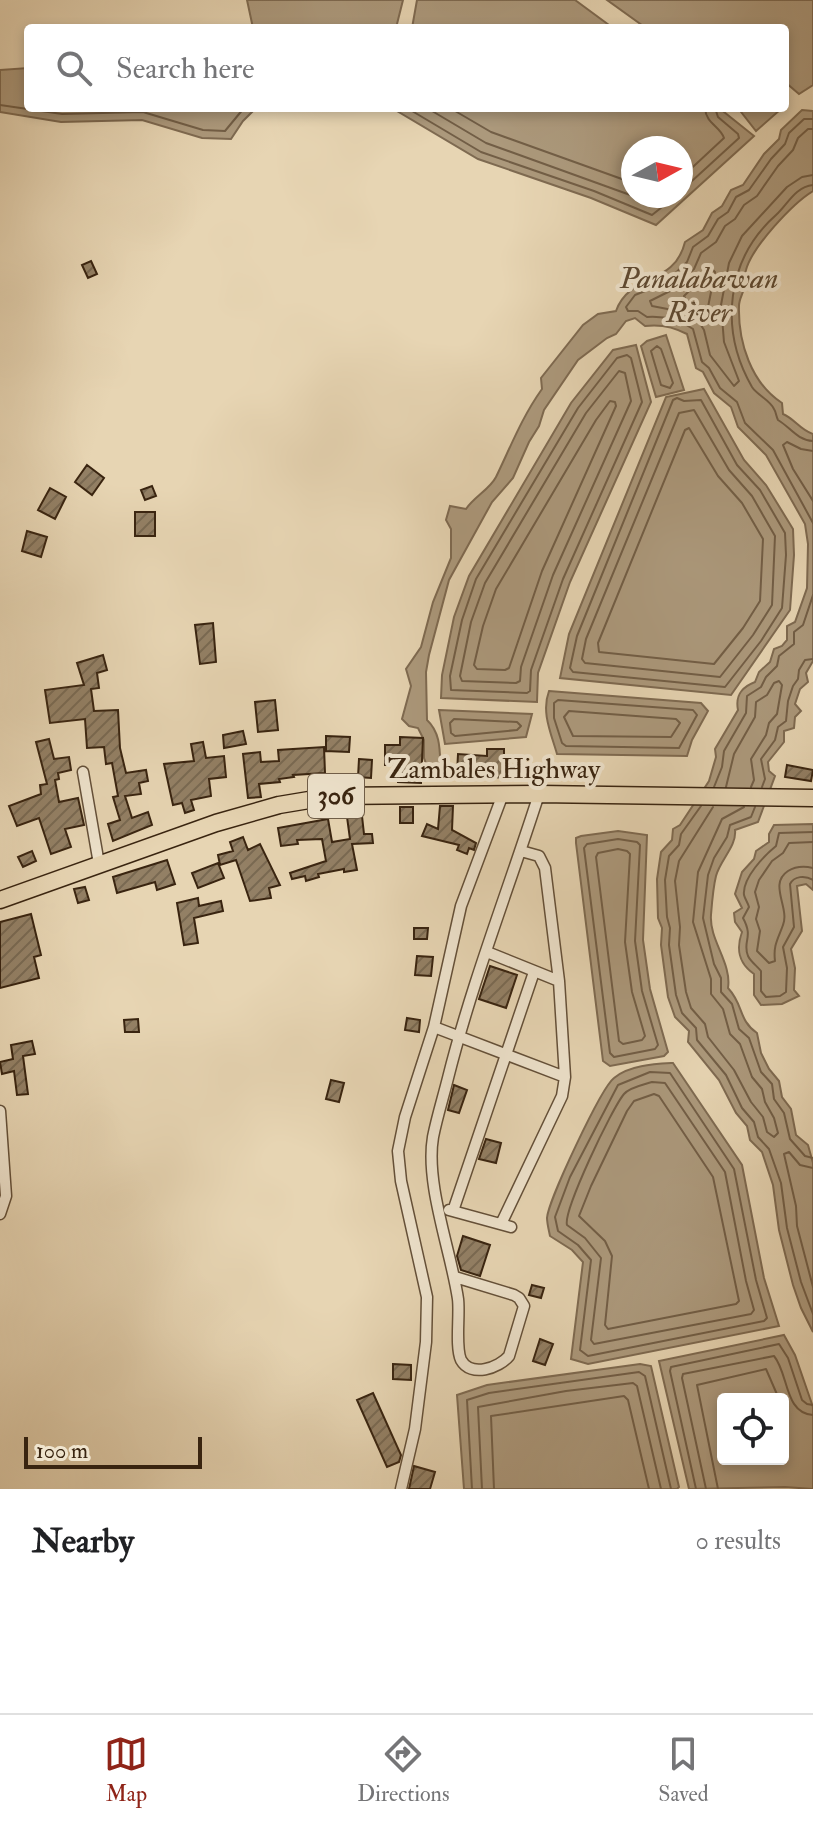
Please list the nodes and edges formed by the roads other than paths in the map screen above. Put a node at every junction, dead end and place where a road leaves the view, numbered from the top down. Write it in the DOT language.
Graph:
graph roads {
  1 [pos="83,772"];
  2 [pos="503,794"];
  3 [pos="539,794"];
  4 [pos="813,798"];
  5 [pos="521,851"];
  6 [pos="99,864"];
  7 [pos="0,900"];
  8 [pos="487,952"];
  9 [pos="534,972"];
  10 [pos="559,981"];
  11 [pos="434,1027"];
  12 [pos="458,1037"];
  13 [pos="506,1056"];
  14 [pos="565,1077"];
  15 [pos="0,1111"];
  16 [pos="439,1207"];
  17 [pos="453,1211"];
  18 [pos="0,1214"];
  19 [pos="455,1277"];
  20 [pos="401,1489"];
  1 -- 6 [label="street"];
  2 -- 3 [label="main road, Zambales Highway / 306"];
  2 -- 6 [label="main road, Zambales Highway / 306"];
  2 -- 11 [label="street"];
  3 -- 4 [label="main road, Zambales Highway / 306"];
  3 -- 5 [label="street"];
  5 -- 8 [label="street"];
  5 -- 10 [label="street"];
  6 -- 7 [label="main road, Zambales Highway / 306"];
  8 -- 9 [label="street"];
  8 -- 12 [label="street"];
  9 -- 10 [label="street"];
  9 -- 13 [label="street"];
  10 -- 14 [label="street"];
  11 -- 12 [label="street"];
  11 -- 20 [label="street"];
  12 -- 13 [label="street"];
  12 -- 16 [label="street"];
  13 -- 14 [label="street"];
  13 -- 17 [label="street"];
  14 -- 17 [label="street"];
  15 -- 18 [label="street"];
  16 -- 17 [label="street"];
  16 -- 19 [label="street"];
  19 -- 19 [label="street"];
}
